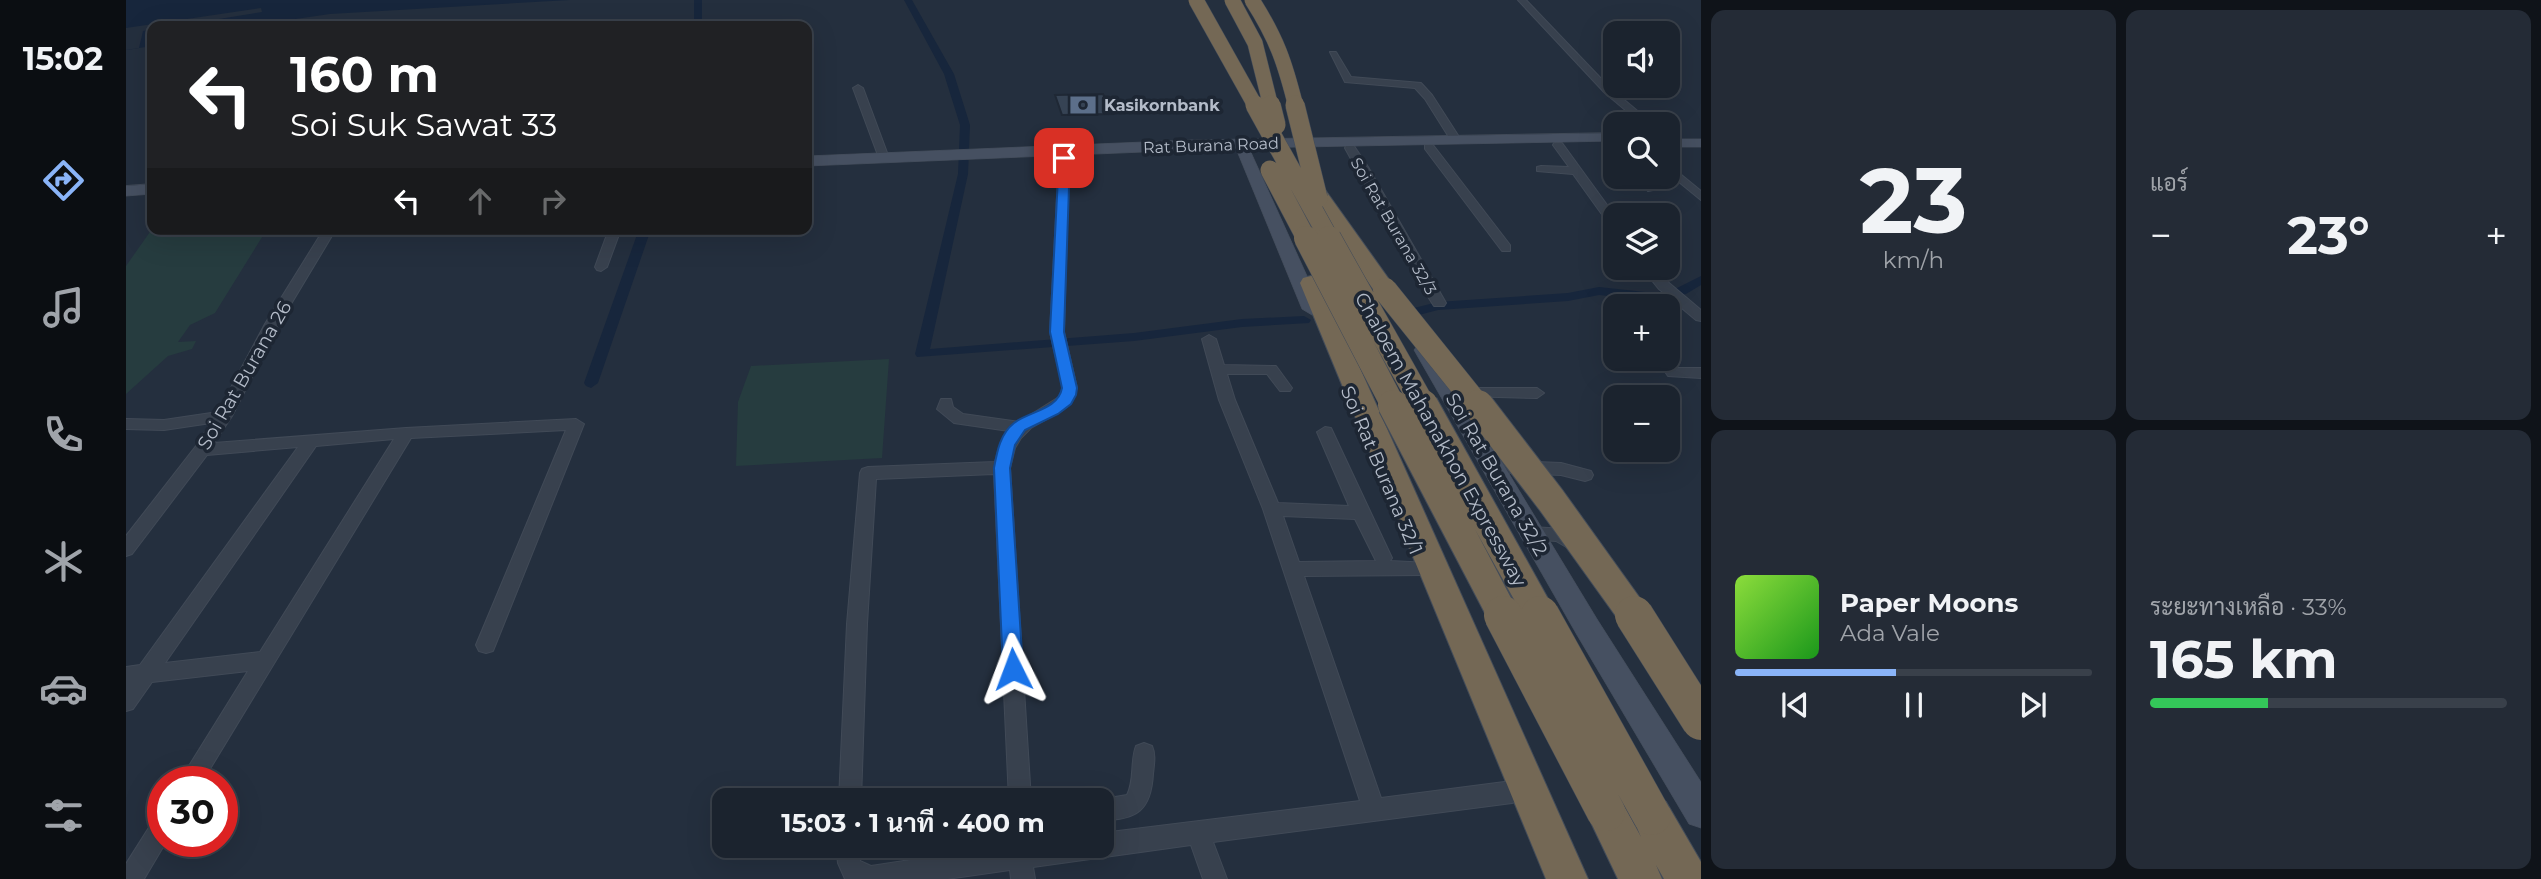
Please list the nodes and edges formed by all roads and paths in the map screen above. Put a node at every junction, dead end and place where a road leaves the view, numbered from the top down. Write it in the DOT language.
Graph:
graph roads {
  1 [pos="1181,0"];
  2 [pos="1196,0"];
  3 [pos="1232,0"];
  4 [pos="1252,0"];
  5 [pos="1522,0"];
  6 [pos="1333,54"];
  7 [pos="858,88"];
  8 [pos="1634,112"];
  9 [pos="1701,135"];
  10 [pos="1680,136"];
  11 [pos="1603,137"];
  12 [pos="1456,140"];
  13 [pos="1680,143"];
  14 [pos="1701,143"];
  15 [pos="1603,144"];
  16 [pos="1558,145"];
  17 [pos="1429,147"];
  18 [pos="1350,148"];
  19 [pos="1301,150"];
  20 [pos="1245,151"];
  21 [pos="884,158"];
  22 [pos="966,158"];
  23 [pos="1064,158"];
  24 [pos="812,160"];
  25 [pos="812,168"];
  26 [pos="1541,169"];
  27 [pos="1287,171"];
  28 [pos="1577,171"];
  29 [pos="1680,179"];
  30 [pos="147,189"];
  31 [pos="126,191"];
  32 [pos="1316,191"];
  33 [pos="147,197"];
  34 [pos="1701,197"];
  35 [pos="126,199"];
  36 [pos="1603,207"];
  37 [pos="326,235"];
  38 [pos="613,235"];
  39 [pos="1506,248"];
  40 [pos="1315,256"];
  41 [pos="1338,257"];
  42 [pos="601,267"];
  43 [pos="1660,280"];
  44 [pos="1439,303"];
  45 [pos="1701,317"];
  46 [pos="1209,339"];
  47 [pos="1218,370"];
  48 [pos="1673,373"];
  49 [pos="1701,373"];
  50 [pos="1285,388"];
  51 [pos="1449,393"];
  52 [pos="1536,393"];
  53 [pos="946,403"];
  54 [pos="223,415"];
  55 [pos="126,424"];
  56 [pos="1020,427"];
  57 [pos="1325,432"];
  58 [pos="406,433"];
  59 [pos="312,440"];
  60 [pos="202,450"];
  61 [pos="1492,466"];
  62 [pos="1002,468"];
  63 [pos="1585,474"];
  64 [pos="1272,509"];
  65 [pos="1360,513"];
  66 [pos="1531,534"];
  67 [pos="128,544"];
  68 [pos="1383,558"];
  69 [pos="1422,563"];
  70 [pos="1289,564"];
  71 [pos="1607,588"];
  72 [pos="486,645"];
  73 [pos="266,660"];
  74 [pos="136,676"];
  75 [pos="126,702"];
  76 [pos="1701,721"];
  77 [pos="1143,753"];
  78 [pos="200,766"];
  79 [pos="850,788"];
  80 [pos="1019,788"];
  81 [pos="1512,792"];
  82 [pos="1697,806"];
  83 [pos="1114,810"];
  84 [pos="1374,810"];
  85 [pos="1198,833"];
  86 [pos="1114,844"];
  87 [pos="147,852"];
  88 [pos="848,858"];
  89 [pos="1020,860"];
  90 [pos="871,878"];
  91 [pos="130,879"];
  92 [pos="1214,879"];
  93 [pos="1548,879"];
  94 [pos="1567,879"];
  95 [pos="1641,879"];
  96 [pos="1687,879"];
  1 -- 95 [label="highway, Chaloem Mahanakhon Expressway, bridge"];
  2 -- 96 [label="highway, Chaloem Mahanakhon Expressway, bridge"];
  3 -- 27 [label="highway, bridge"];
  4 -- 32 [label="highway, bridge"];
  5 -- 8 [label="street"];
  6 -- 12 [label="street"];
  7 -- 21 [label="street"];
  9 -- 10 [label="street"];
  11 -- 12 [label="main road, Rat Burana Road"];
  12 -- 22 [label="main road, Rat Burana Road"];
  13 -- 14 [label="street"];
  15 -- 16 [label="street, Rat Burana Road"];
  16 -- 17 [label="street, Rat Burana Road"];
  16 -- 28 [label="street"];
  17 -- 18 [label="street, Rat Burana Road"];
  17 -- 39 [label="street"];
  18 -- 19 [label="street, Rat Burana Road"];
  18 -- 44 [label="street, Soi Rat Burana 32/3"];
  19 -- 20 [label="street, Rat Burana Road"];
  19 -- 51 [label="street, Soi Rat Burana 32/2"];
  20 -- 23 [label="street, Rat Burana Road"];
  20 -- 69 [label="street, Soi Rat Burana 32/1"];
  21 -- 22 [label="street, Rat Burana Road"];
  21 -- 24 [label="street, Rat Burana Road"];
  22 -- 23 [label="street, Rat Burana Road"];
  22 -- 25 [label="main road, Rat Burana Road"];
  23 -- 56 [label="street"];
  26 -- 28 [label="street"];
  27 -- 40 [label="highway, bridge"];
  27 -- 94 [label="highway, bridge"];
  28 -- 36 [label="street"];
  29 -- 34 [label="street"];
  30 -- 31 [label="street"];
  32 -- 41 [label="highway, bridge"];
  32 -- 76 [label="highway, bridge"];
  33 -- 35 [label="street"];
  37 -- 54 [label="street, Soi Rat Burana 26"];
  38 -- 42 [label="street"];
  43 -- 45 [label="street"];
  46 -- 47 [label="street"];
  47 -- 50 [label="street"];
  47 -- 64 [label="street"];
  48 -- 49 [label="street"];
  51 -- 52 [label="street"];
  51 -- 61 [label="street, Soi Rat Burana 32/2"];
  53 -- 56 [label="street"];
  54 -- 55 [label="street"];
  54 -- 60 [label="street, Soi Rat Burana 26"];
  56 -- 62 [label="street"];
  57 -- 65 [label="street"];
  58 -- 59 [label="street"];
  58 -- 72 [label="street"];
  58 -- 73 [label="street"];
  59 -- 60 [label="street"];
  59 -- 74 [label="street"];
  60 -- 67 [label="street, Soi Rat Burana 26"];
  61 -- 63 [label="street"];
  61 -- 66 [label="street, Soi Rat Burana 32/2"];
  62 -- 79 [label="street"];
  62 -- 80 [label="street"];
  64 -- 65 [label="street"];
  64 -- 70 [label="street"];
  65 -- 68 [label="street"];
  66 -- 71 [label="street"];
  66 -- 82 [label="street, Soi Rat Burana 32/2"];
  68 -- 69 [label="street"];
  68 -- 70 [label="street"];
  69 -- 70 [label="street"];
  69 -- 81 [label="street, Soi Rat Burana 32/1"];
  70 -- 84 [label="street"];
  73 -- 74 [label="street"];
  73 -- 78 [label="street"];
  74 -- 75 [label="street"];
  77 -- 83 [label="street"];
  81 -- 84 [label="street"];
  81 -- 93 [label="street, Soi Rat Burana 32/1"];
  84 -- 85 [label="street"];
  85 -- 86 [label="street"];
  85 -- 92 [label="street"];
  87 -- 91 [label="street"];
  88 -- 90 [label="street"];
  89 -- 90 [label="street"];
}
